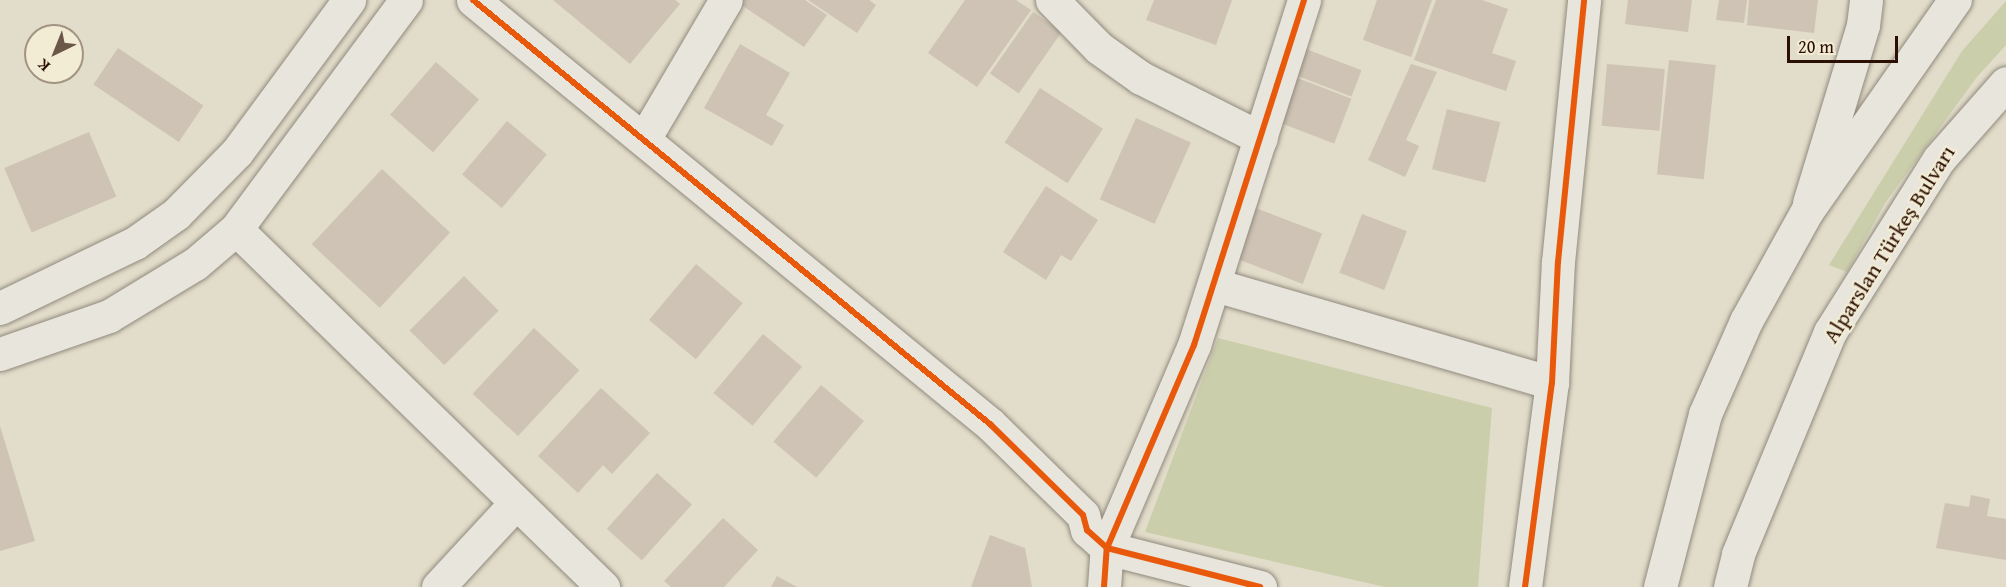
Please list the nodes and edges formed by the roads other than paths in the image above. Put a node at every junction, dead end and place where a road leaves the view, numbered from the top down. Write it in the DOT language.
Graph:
graph roads {
  1 [pos="349,0"];
  2 [pos="406,0"];
  3 [pos="473,0"];
  4 [pos="726,0"];
  5 [pos="1052,0"];
  6 [pos="1304,0"];
  7 [pos="1584,0"];
  8 [pos="1866,0"];
  9 [pos="1955,0"];
  10 [pos="2006,83"];
  11 [pos="1261,138"];
  12 [pos="644,139"];
  13 [pos="1807,211"];
  14 [pos="236,229"];
  15 [pos="1215,285"];
  16 [pos="0,308"];
  17 [pos="0,354"];
  18 [pos="1552,382"];
  19 [pos="514,505"];
  20 [pos="1107,548"];
  21 [pos="438,587"];
  22 [pos="603,587"];
  23 [pos="1104,587"];
  24 [pos="1260,587"];
  25 [pos="1525,587"];
  26 [pos="1659,587"];
  27 [pos="1730,587"];
  1 -- 16 [label="street"];
  2 -- 14 [label="street"];
  3 -- 12 [label="street"];
  4 -- 12 [label="street"];
  5 -- 11 [label="street"];
  6 -- 11 [label="street"];
  7 -- 18 [label="street"];
  8 -- 13 [label="street"];
  9 -- 13 [label="street"];
  10 -- 27 [label="street, Alparslan Türkeş Bulvarı"];
  11 -- 15 [label="street"];
  12 -- 20 [label="street"];
  13 -- 26 [label="street"];
  14 -- 17 [label="street"];
  14 -- 19 [label="street"];
  15 -- 18 [label="street"];
  15 -- 20 [label="street"];
  18 -- 25 [label="street"];
  19 -- 21 [label="street"];
  19 -- 22 [label="street"];
  20 -- 23 [label="street"];
  20 -- 24 [label="street"];
}
